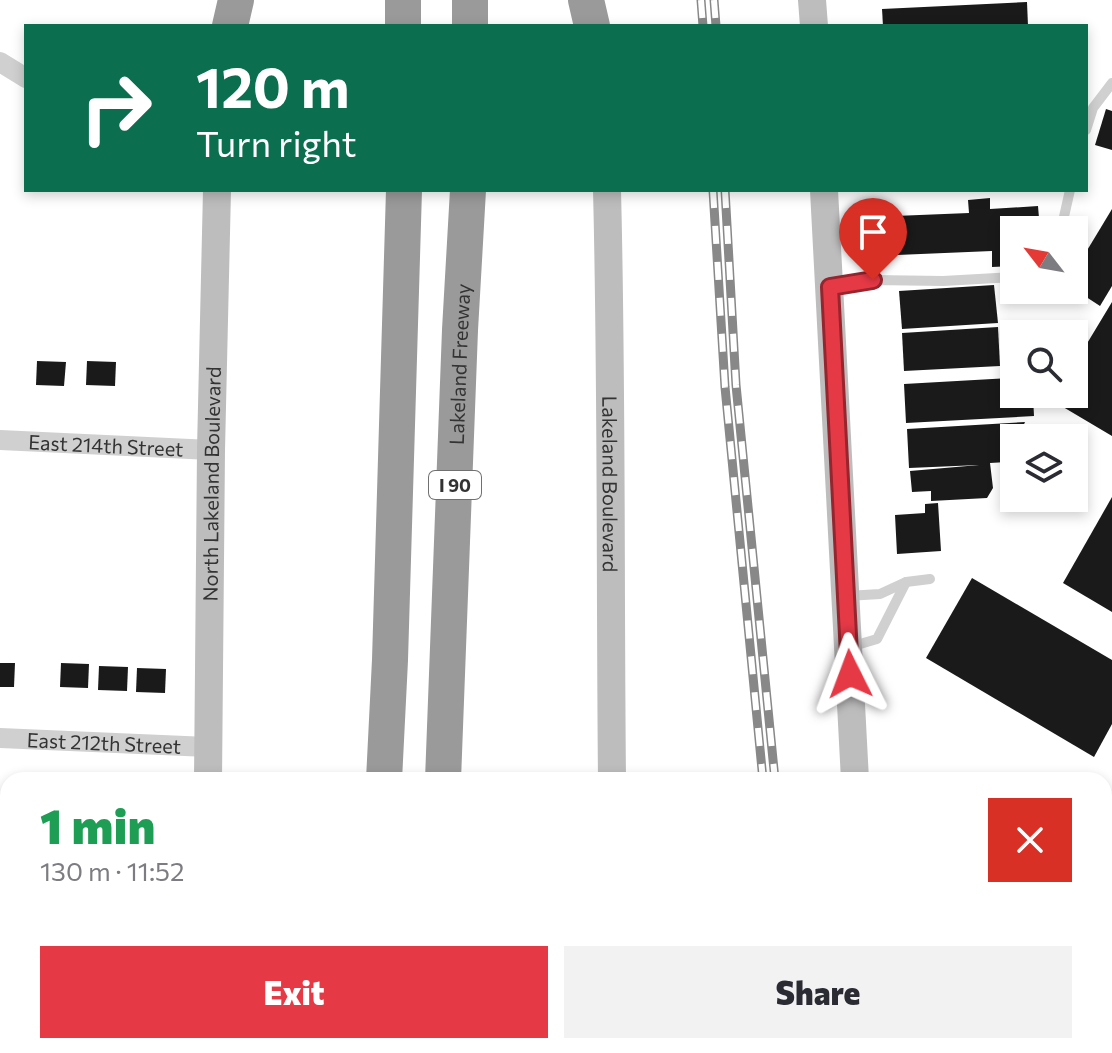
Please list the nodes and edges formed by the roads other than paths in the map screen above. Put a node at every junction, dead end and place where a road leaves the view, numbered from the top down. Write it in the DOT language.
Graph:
graph roads {
  1 [pos="219,0"];
  2 [pos="236,0"];
  3 [pos="403,0"];
  4 [pos="470,0"];
  5 [pos="586,0"];
  6 [pos="602,0"];
  7 [pos="812,0"];
  8 [pos="219,24"];
  9 [pos="230,24"];
  10 [pos="403,24"];
  11 [pos="470,24"];
  12 [pos="592,24"];
  13 [pos="603,24"];
  14 [pos="814,24"];
  15 [pos="0,62"];
  16 [pos="24,77"];
  17 [pos="1112,83"];
  18 [pos="1088,124"];
  19 [pos="217,192"];
  20 [pos="404,192"];
  21 [pos="468,192"];
  22 [pos="607,192"];
  23 [pos="824,192"];
  24 [pos="1070,192"];
  25 [pos="1064,216"];
  26 [pos="1000,278"];
  27 [pos="830,287"];
  28 [pos="0,440"];
  29 [pos="211,450"];
  30 [pos="930,579"];
  31 [pos="906,582"];
  32 [pos="846,596"];
  33 [pos="848,648"];
  34 [pos="0,738"];
  35 [pos="208,747"];
  36 [pos="208,772"];
  37 [pos="384,772"];
  38 [pos="443,772"];
  39 [pos="612,772"];
  40 [pos="855,772"];
  1 -- 8 [label="street"];
  2 -- 9 [label="highway"];
  3 -- 10 [label="highway"];
  4 -- 11 [label="highway"];
  5 -- 12 [label="highway"];
  6 -- 13 [label="street"];
  7 -- 14 [label="street"];
  15 -- 16 [label="street"];
  17 -- 18 [label="lane"];
  19 -- 29 [label="street, North Lakeland Boulevard"];
  20 -- 37 [label="highway"];
  21 -- 38 [label="highway, Lakeland Freeway / I 90"];
  22 -- 39 [label="street, Lakeland Boulevard"];
  23 -- 27 [label="street"];
  24 -- 25 [label="lane"];
  26 -- 27 [label="lane"];
  27 -- 32 [label="street"];
  28 -- 29 [label="street, East 214th Street"];
  29 -- 35 [label="street, North Lakeland Boulevard"];
  30 -- 31 [label="lane"];
  31 -- 32 [label="lane"];
  31 -- 33 [label="lane"];
  32 -- 33 [label="street"];
  33 -- 40 [label="street"];
  34 -- 35 [label="street, East 212th Street"];
  35 -- 36 [label="street, North Lakeland Boulevard"];
}
